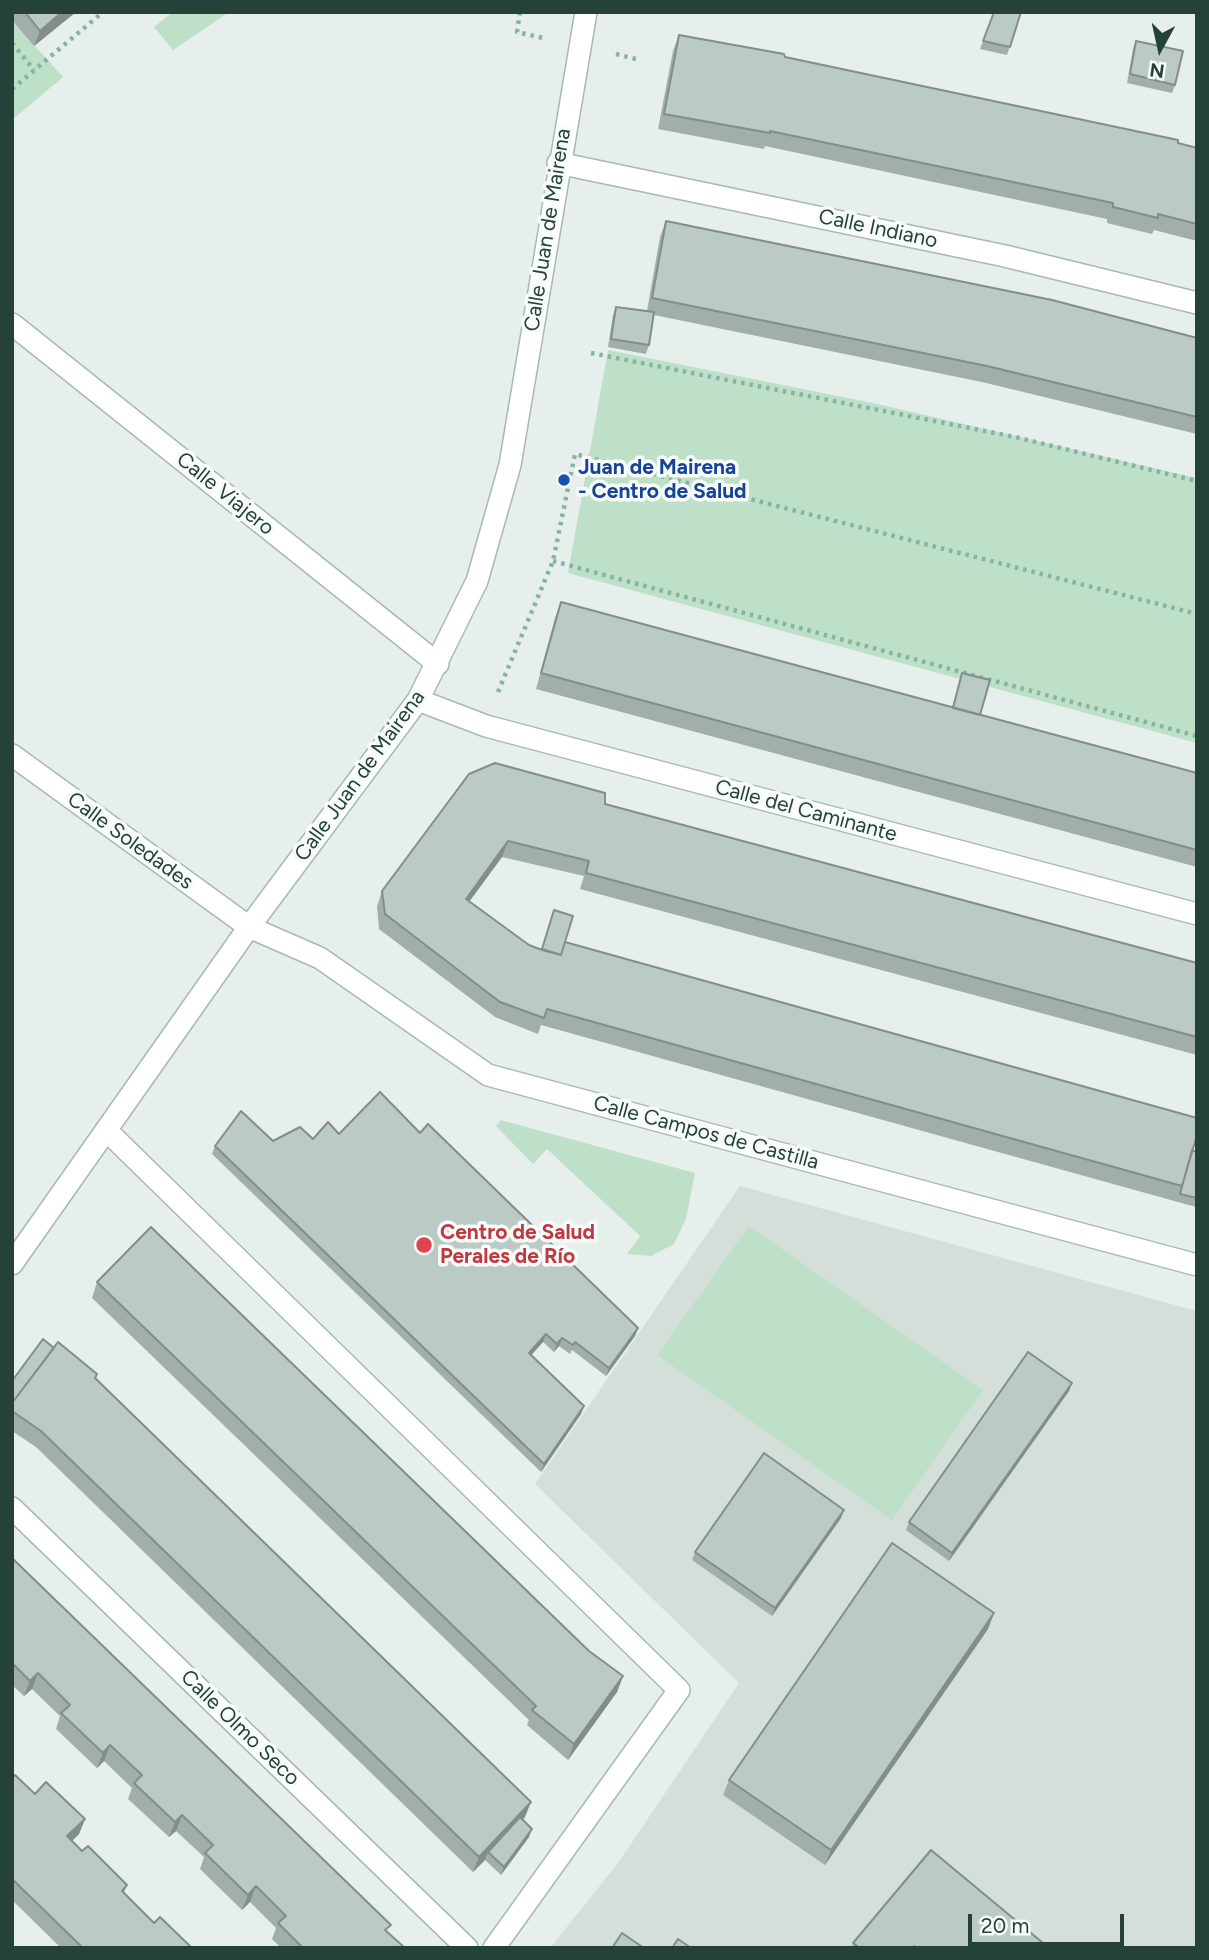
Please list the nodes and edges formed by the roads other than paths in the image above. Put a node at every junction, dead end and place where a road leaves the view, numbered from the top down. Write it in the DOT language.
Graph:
graph roads {
  1 [pos="586,12"];
  2 [pos="558,163"];
  3 [pos="1197,303"];
  4 [pos="12,324"];
  5 [pos="438,664"];
  6 [pos="418,700"];
  7 [pos="12,755"];
  8 [pos="1197,914"];
  9 [pos="249,927"];
  10 [pos="106,1130"];
  11 [pos="12,1264"];
  12 [pos="1197,1265"];
  13 [pos="12,1508"];
  14 [pos="467,1948"];
  15 [pos="494,1948"];
  1 -- 2 [label="street, Calle Juan de Mairena"];
  2 -- 3 [label="street, Calle Indiano"];
  2 -- 5 [label="street, Calle Juan de Mairena"];
  4 -- 5 [label="street, Calle Viajero"];
  5 -- 6 [label="street, Calle Juan de Mairena"];
  6 -- 8 [label="street, Calle del Caminante"];
  6 -- 9 [label="street, Calle Juan de Mairena"];
  7 -- 9 [label="street, Calle Soledades"];
  9 -- 10 [label="street, Calle Juan de Mairena"];
  9 -- 12 [label="street, Calle Campos de Castilla"];
  10 -- 11 [label="street, Calle Juan de Mairena"];
  10 -- 15 [label="street"];
  13 -- 14 [label="street, Calle Olmo Seco"];
}
